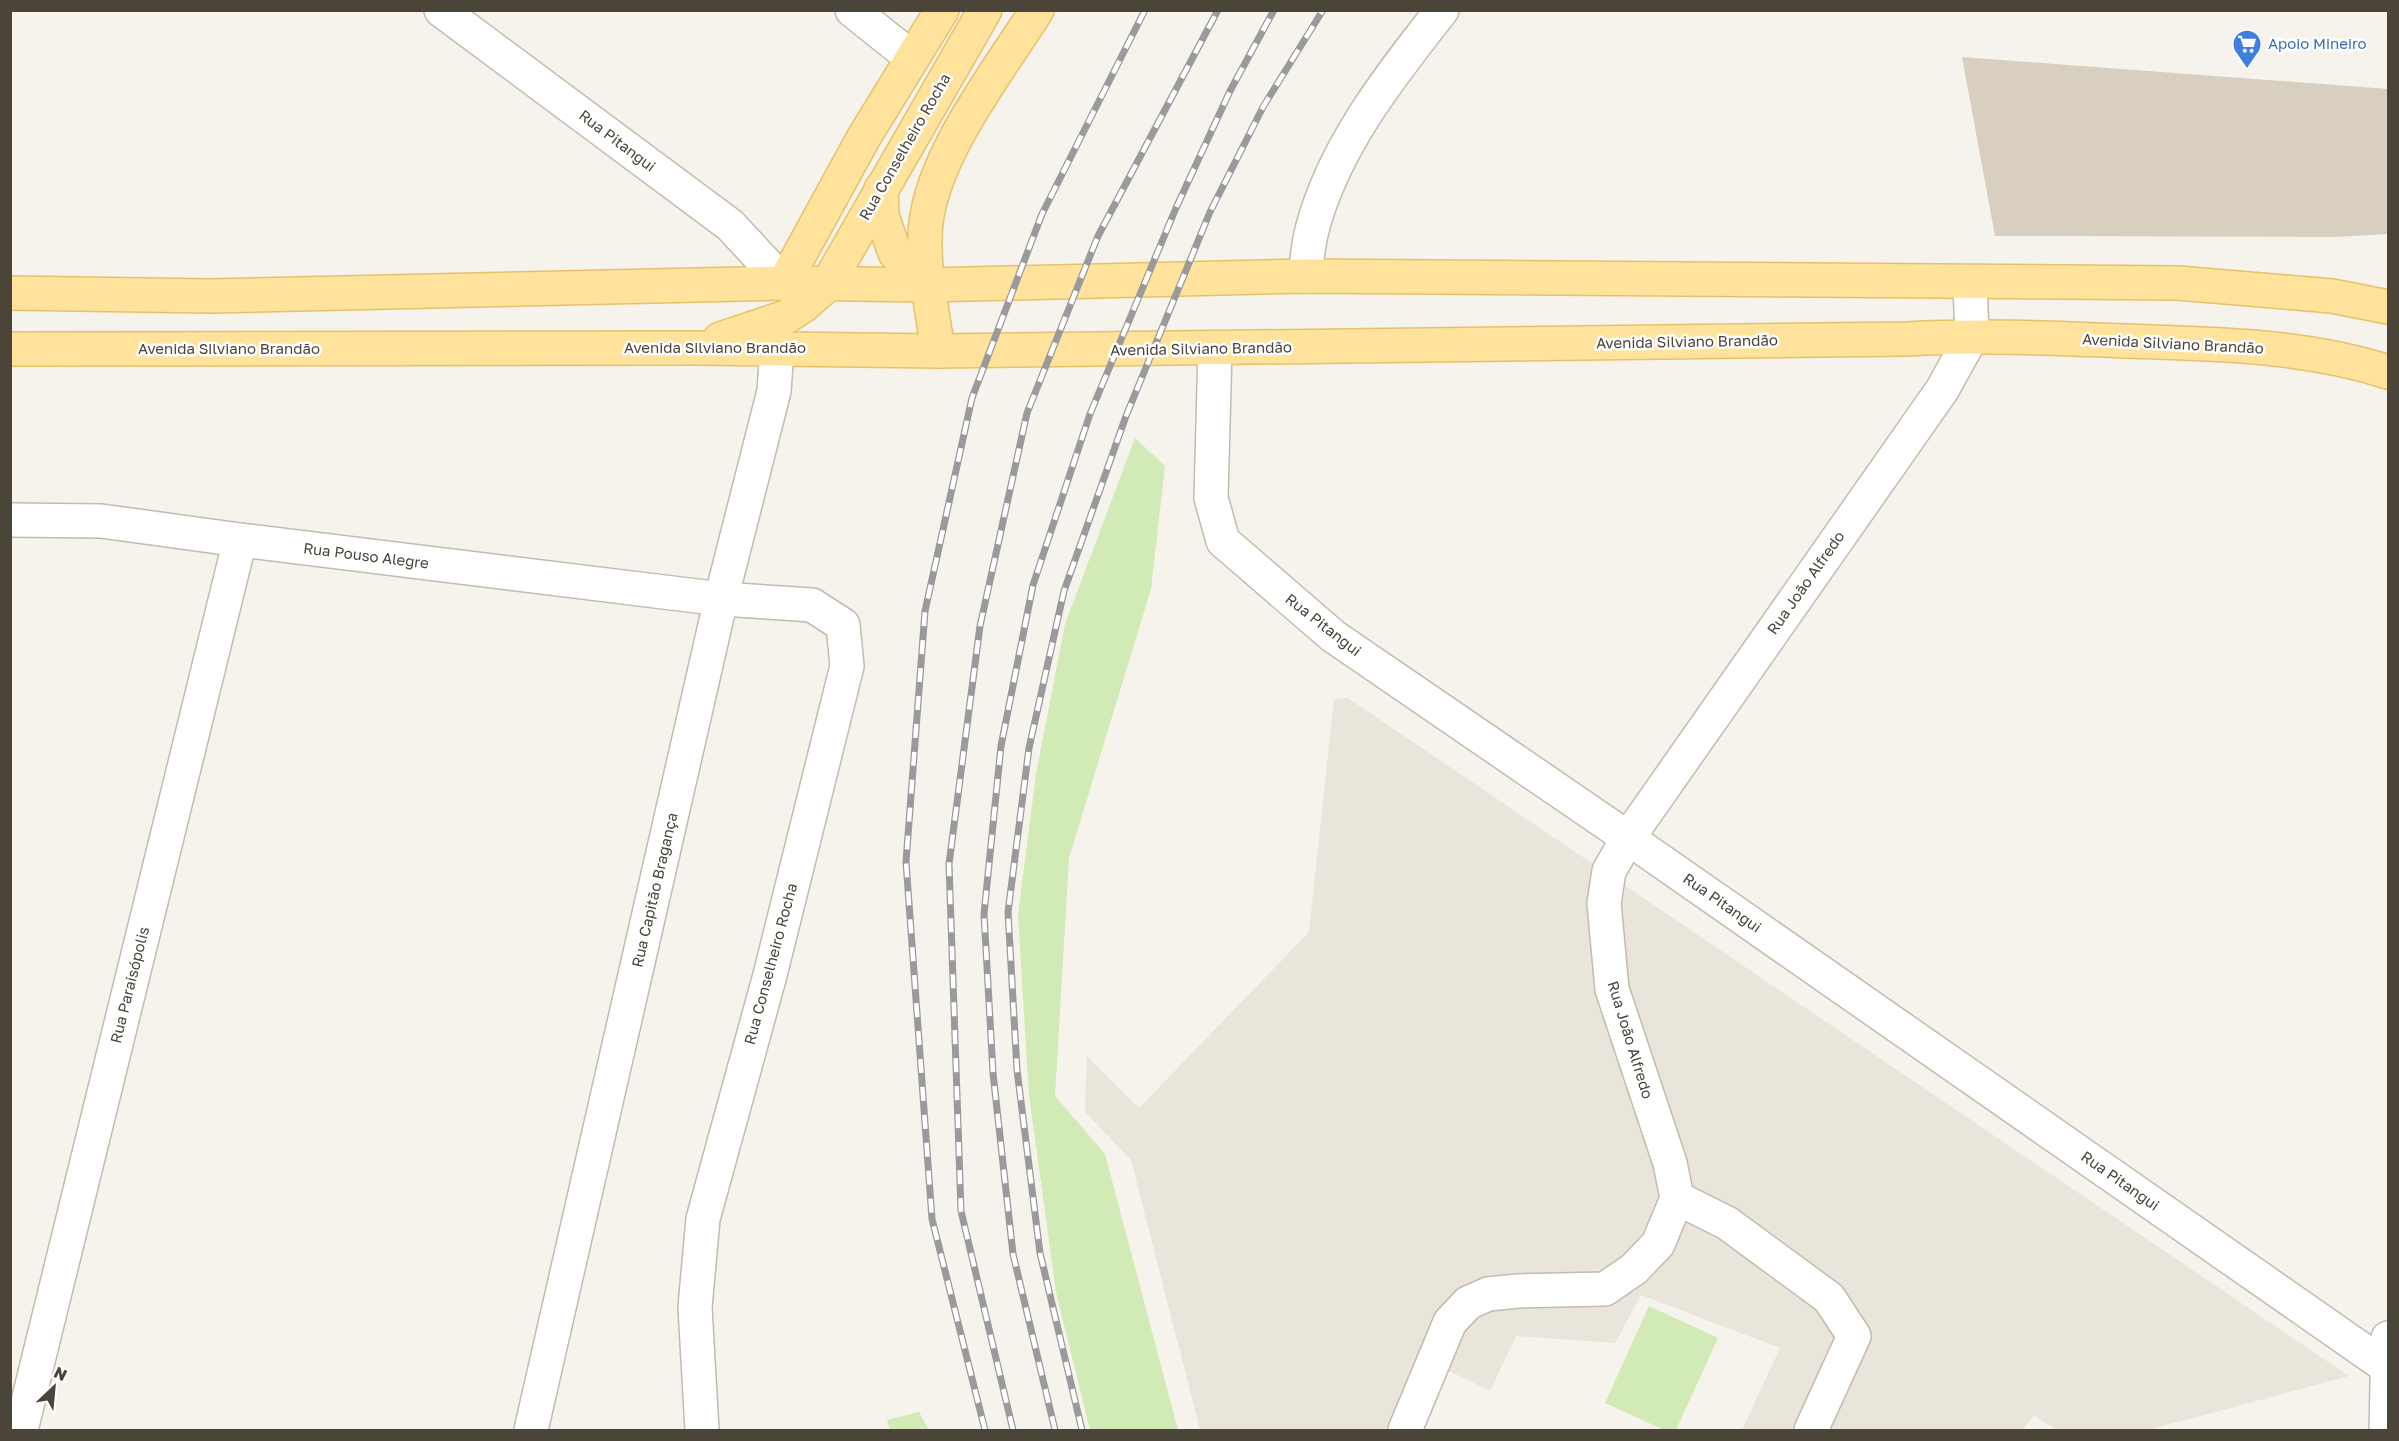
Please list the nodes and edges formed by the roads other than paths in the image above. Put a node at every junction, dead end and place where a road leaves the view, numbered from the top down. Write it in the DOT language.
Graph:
graph roads {
  1 [pos="441,10"];
  2 [pos="852,10"];
  3 [pos="942,10"];
  4 [pos="985,10"];
  5 [pos="1037,10"];
  6 [pos="1442,10"];
  7 [pos="912,58"];
  8 [pos="881,189"];
  9 [pos="1305,276"];
  10 [pos="784,283"];
  11 [pos="1970,283"];
  12 [pos="827,285"];
  13 [pos="929,285"];
  14 [pos="10,293"];
  15 [pos="2388,307"];
  16 [pos="1972,336"];
  17 [pos="699,348"];
  18 [pos="10,349"];
  19 [pos="777,349"];
  20 [pos="1215,349"];
  21 [pos="938,351"];
  22 [pos="2388,372"];
  23 [pos="10,520"];
  24 [pos="240,540"];
  25 [pos="721,599"];
  26 [pos="1628,838"];
  27 [pos="1677,1198"];
  28 [pos="2388,1352"];
  29 [pos="21,1431"];
  30 [pos="531,1431"];
  31 [pos="702,1431"];
  32 [pos="1405,1431"];
  33 [pos="1811,1431"];
  34 [pos="2386,1431"];
  1 -- 10 [label="street, Rua Pitangui"];
  2 -- 7 [label="street"];
  3 -- 7 [label="main road"];
  4 -- 8 [label="main road, Rua Conselheiro Rocha"];
  5 -- 13 [label="main road"];
  6 -- 9 [label="street"];
  7 -- 10 [label="main road"];
  8 -- 12 [label="main road, Rua Conselheiro Rocha"];
  8 -- 13 [label="main road"];
  9 -- 11 [label="main road"];
  9 -- 13 [label="main road"];
  10 -- 12 [label="main road"];
  10 -- 14 [label="main road"];
  11 -- 15 [label="main road"];
  11 -- 16 [label="street"];
  12 -- 13 [label="main road"];
  12 -- 17 [label="main road, Rua Conselheiro Rocha"];
  13 -- 21 [label="main road"];
  16 -- 20 [label="main road, Avenida Silviano Brandão"];
  16 -- 22 [label="main road, Avenida Silviano Brandão"];
  16 -- 26 [label="street, Rua João Alfredo"];
  17 -- 18 [label="main road, Avenida Silviano Brandão"];
  17 -- 19 [label="main road, Avenida Silviano Brandão"];
  19 -- 21 [label="main road, Avenida Silviano Brandão"];
  19 -- 25 [label="street, Rua Capitão Bragança"];
  20 -- 21 [label="main road, Avenida Silviano Brandão"];
  20 -- 26 [label="street, Rua Pitangui"];
  23 -- 24 [label="street, Rua Pouso Alegre"];
  24 -- 25 [label="street, Rua Pouso Alegre"];
  24 -- 29 [label="street, Rua Paraisópolis"];
  25 -- 30 [label="street, Rua Capitão Bragança"];
  25 -- 31 [label="street, Rua Conselheiro Rocha"];
  26 -- 27 [label="street, Rua João Alfredo"];
  26 -- 28 [label="street, Rua Pitangui"];
  27 -- 32 [label="street"];
  27 -- 33 [label="street"];
  28 -- 34 [label="street"];
}
